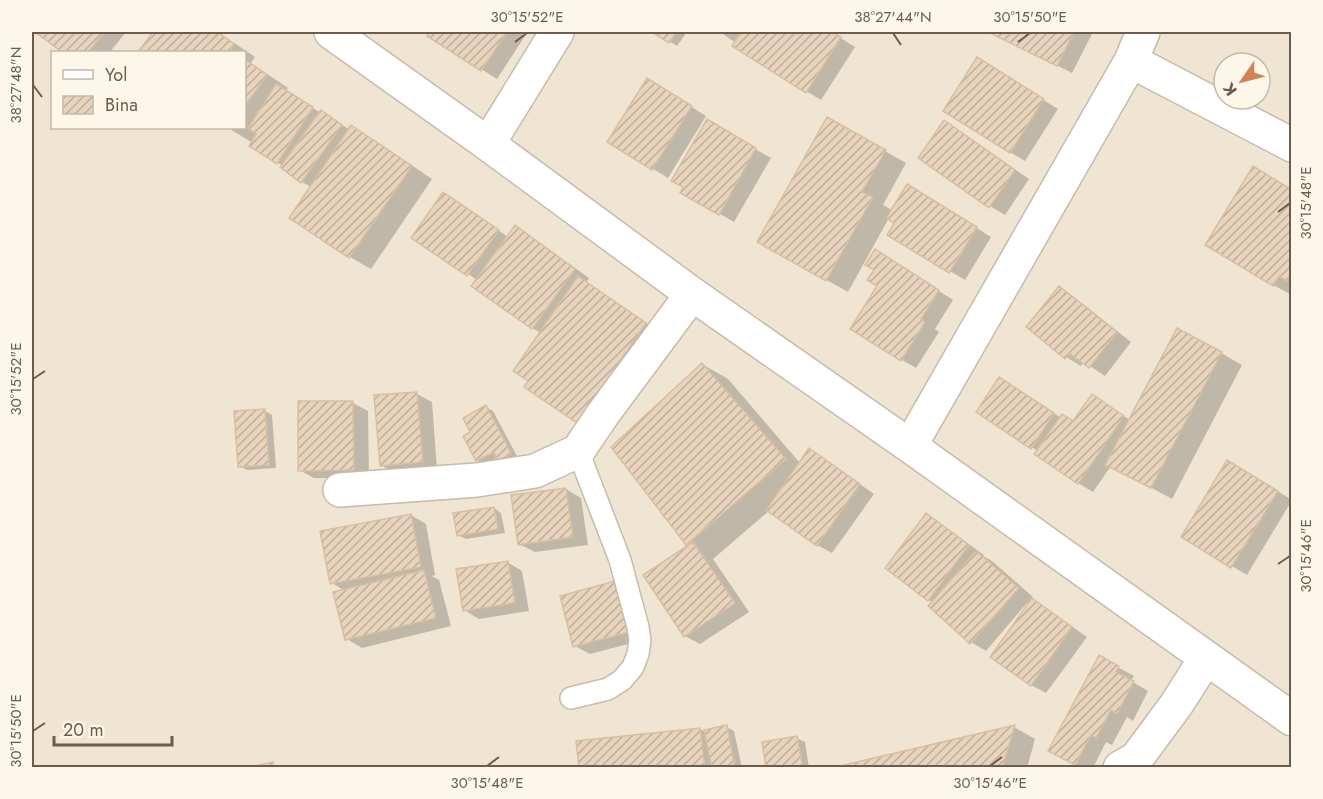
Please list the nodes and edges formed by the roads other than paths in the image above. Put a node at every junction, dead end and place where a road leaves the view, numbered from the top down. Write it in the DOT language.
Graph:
graph roads {
  1 [pos="331,32"];
  2 [pos="557,32"];
  3 [pos="1137,46"];
  4 [pos="489,144"];
  5 [pos="1292,146"];
  6 [pos="692,294"];
  7 [pos="910,446"];
  8 [pos="578,451"];
  9 [pos="340,490"];
  10 [pos="1206,657"];
  11 [pos="572,698"];
  12 [pos="1292,719"];
  13 [pos="1130,765"];
  1 -- 4 [label="street"];
  2 -- 4 [label="street"];
  3 -- 5 [label="street"];
  3 -- 7 [label="street"];
  4 -- 6 [label="street"];
  6 -- 7 [label="street"];
  6 -- 8 [label="street"];
  7 -- 10 [label="street"];
  8 -- 9 [label="street"];
  8 -- 11 [label="lane"];
  10 -- 12 [label="street"];
  10 -- 13 [label="street"];
}
